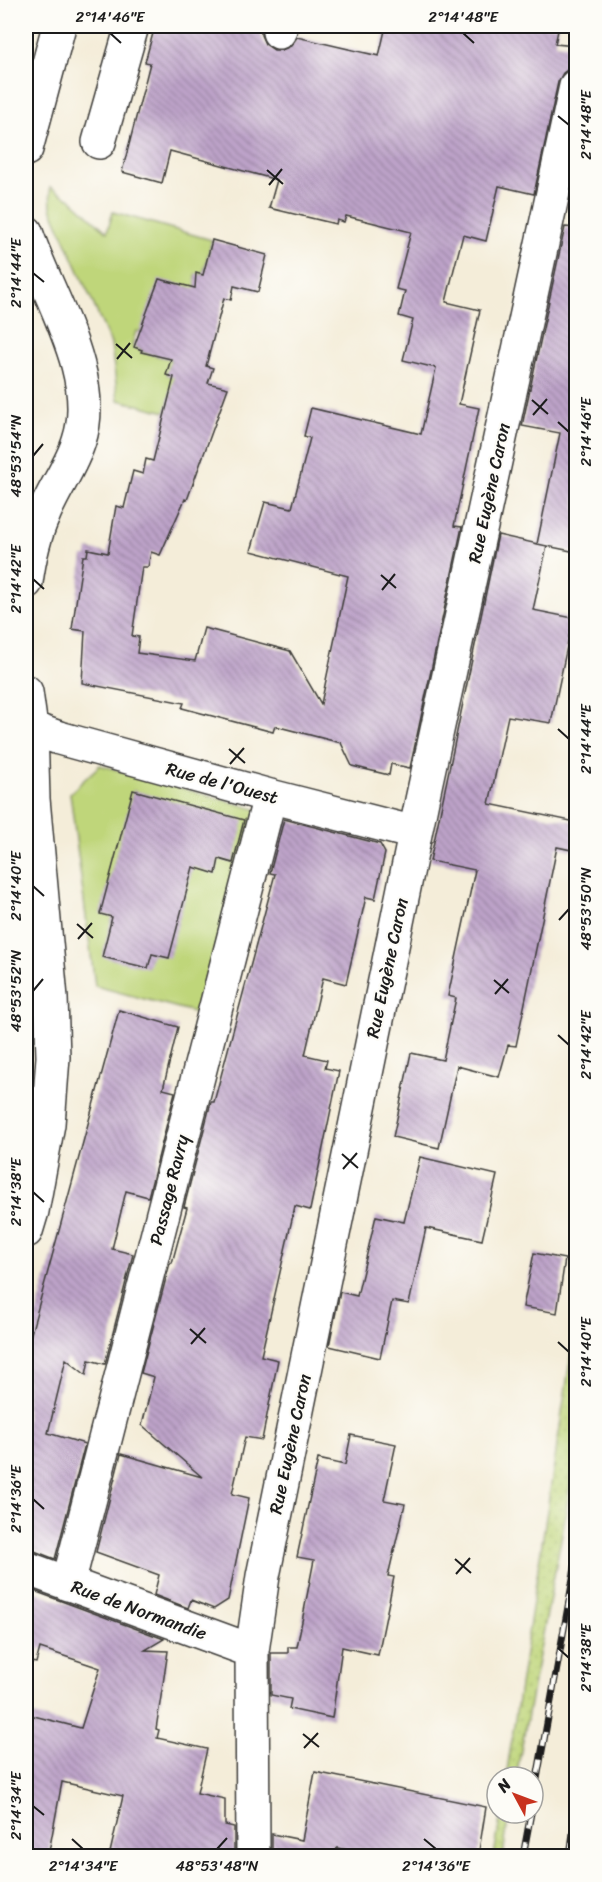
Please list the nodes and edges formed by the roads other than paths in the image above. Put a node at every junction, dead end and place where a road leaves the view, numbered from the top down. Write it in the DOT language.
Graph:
graph roads {
  1 [pos="59,26"];
  2 [pos="132,26"];
  3 [pos="576,86"];
  4 [pos="99,142"];
  5 [pos="26,149"];
  6 [pos="26,232"];
  7 [pos="26,582"];
  8 [pos="26,692"];
  9 [pos="31,728"];
  10 [pos="270,796"];
  11 [pos="29,798"];
  12 [pos="415,833"];
  13 [pos="40,1057"];
  14 [pos="37,1124"];
  15 [pos="26,1232"];
  16 [pos="26,1568"];
  17 [pos="68,1584"];
  18 [pos="252,1651"];
  19 [pos="253,1857"];
  1 -- 5 [label="street"];
  2 -- 4 [label="street"];
  3 -- 12 [label="street, Rue Eugène Caron"];
  6 -- 7 [label="street"];
  8 -- 9 [label="street"];
  9 -- 10 [label="street, Rue de l'Ouest"];
  9 -- 11 [label="street"];
  10 -- 12 [label="street, Rue de l'Ouest"];
  10 -- 17 [label="street, Passage Ravry"];
  11 -- 13 [label="street"];
  12 -- 18 [label="street, Rue Eugène Caron"];
  13 -- 14 [label="street"];
  14 -- 15 [label="street"];
  16 -- 17 [label="street, Rue de Normandie"];
  17 -- 18 [label="street, Rue de Normandie"];
  18 -- 19 [label="street, Rue Eugène Caron"];
}
